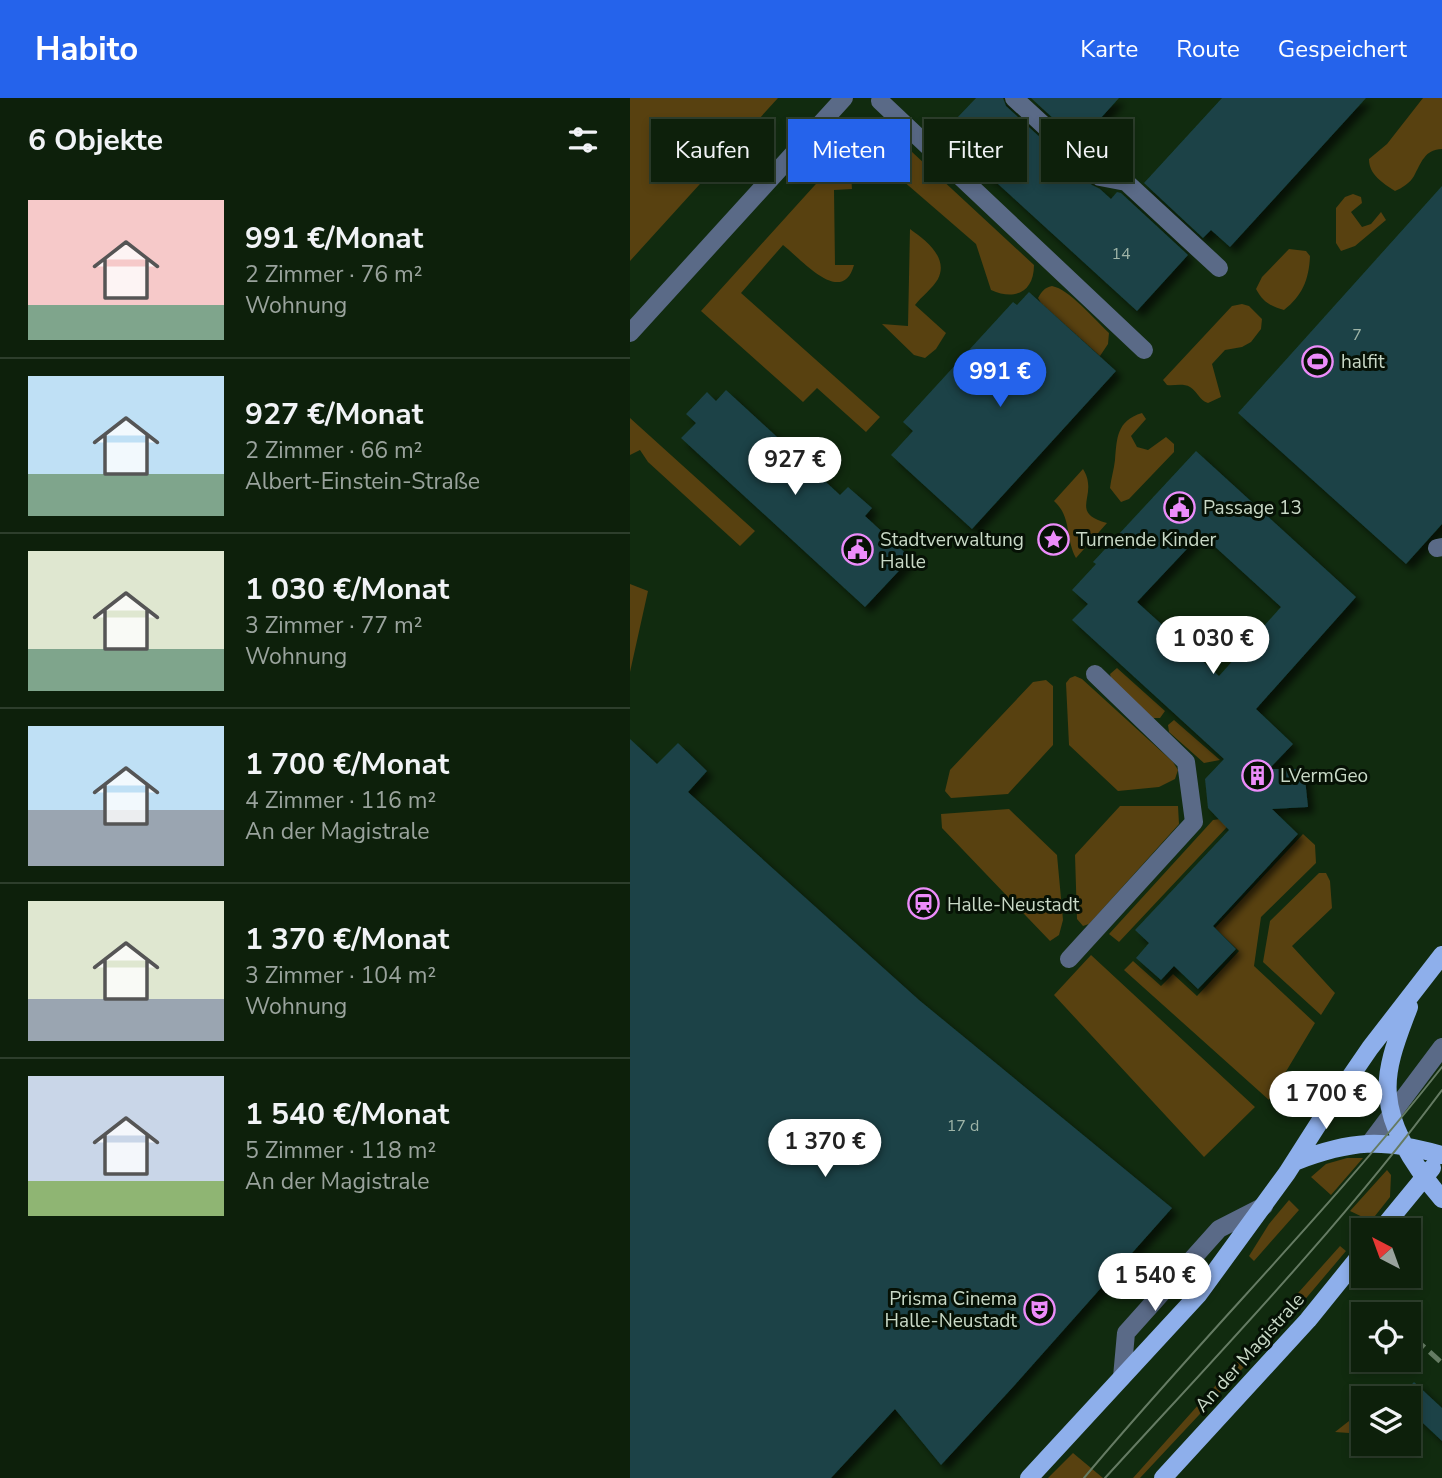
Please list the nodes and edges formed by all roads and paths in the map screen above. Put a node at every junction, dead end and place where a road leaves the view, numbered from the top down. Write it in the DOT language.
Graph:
graph roads {
  1 [pos="844,98"];
  2 [pos="1014,98"];
  3 [pos="880,101"];
  4 [pos="1219,268"];
  5 [pos="630,333"];
  6 [pos="1144,350"];
  7 [pos="1095,674"];
  8 [pos="1442,954"];
  9 [pos="1069,959"];
  10 [pos="1421,982"];
  11 [pos="1442,1047"];
  12 [pos="1391,1116"];
  13 [pos="1370,1143"];
  14 [pos="1405,1145"];
  15 [pos="1442,1155"];
  16 [pos="1294,1162"];
  17 [pos="1425,1176"];
  18 [pos="1442,1199"];
  19 [pos="1264,1206"];
  20 [pos="1391,1218"];
  21 [pos="1351,1267"];
  22 [pos="1122,1377"];
  23 [pos="1029,1478"];
  24 [pos="1163,1478"];
  1 -- 5 [label="street"];
  2 -- 4 [label="street"];
  3 -- 6 [label="street"];
  7 -- 9 [label="street"];
  8 -- 10 [label="main road"];
  10 -- 12 [label="main road"];
  10 -- 16 [label="main road"];
  11 -- 12 [label="street"];
  12 -- 13 [label="street"];
  12 -- 14 [label="main road"];
  13 -- 14 [label="main road"];
  13 -- 16 [label="main road"];
  14 -- 15 [label="main road"];
  14 -- 17 [label="main road"];
  15 -- 17 [label="main road"];
  16 -- 19 [label="main road"];
  17 -- 18 [label="main road"];
  17 -- 20 [label="main road"];
  19 -- 22 [label="main road"];
  19 -- 22 [label="street"];
  21 -- 24 [label="main road, An der Magistrale"];
  22 -- 23 [label="main road"];
}
